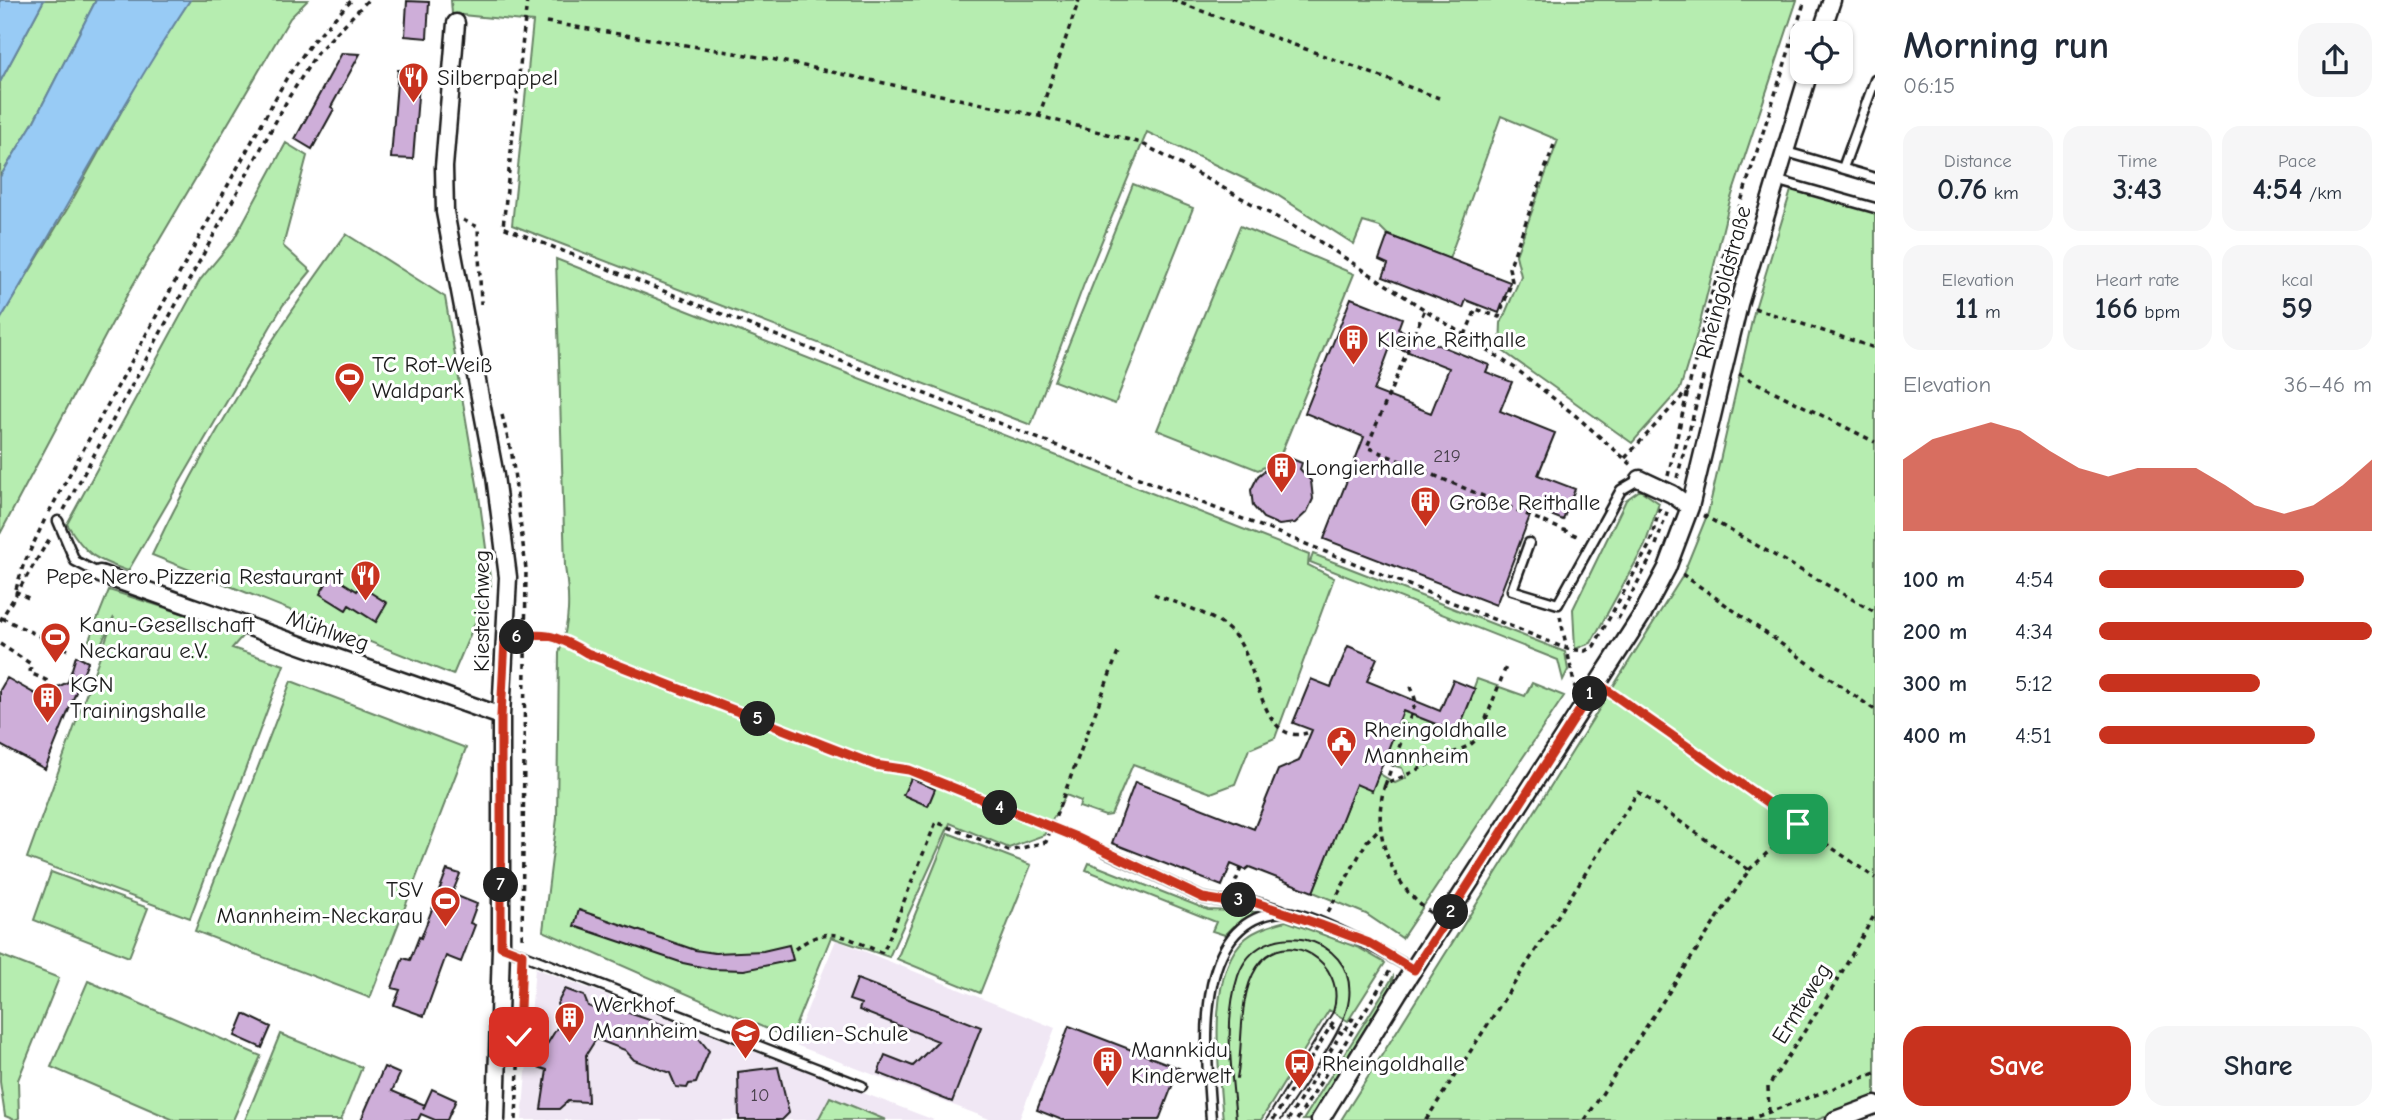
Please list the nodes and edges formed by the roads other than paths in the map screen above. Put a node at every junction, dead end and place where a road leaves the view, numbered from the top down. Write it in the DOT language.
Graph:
graph roads {
  1 [pos="1832,0"];
  2 [pos="1825,21"];
  3 [pos="456,23"];
  4 [pos="1875,80"];
  5 [pos="1799,84"];
  6 [pos="1783,151"];
  7 [pos="1843,168"];
  8 [pos="1875,178"];
  9 [pos="1775,180"];
  10 [pos="1875,208"];
  11 [pos="1640,479"];
  12 [pos="1699,508"];
  13 [pos="58,521"];
  14 [pos="1529,543"];
  15 [pos="100,574"];
  16 [pos="501,716"];
  17 [pos="1106,852"];
  18 [pos="1285,911"];
  19 [pos="501,946"];
  20 [pos="1414,970"];
  21 [pos="862,1086"];
  22 [pos="1875,1105"];
  23 [pos="496,1120"];
  24 [pos="1211,1120"];
  25 [pos="1320,1120"];
  26 [pos="1835,1120"];
  1 -- 2 [label="street"];
  3 -- 16 [label="street, Kiesteichweg"];
  4 -- 7 [label="lane"];
  5 -- 6 [label="street, Rheingoldstraße"];
  6 -- 7 [label="lane"];
  6 -- 9 [label="street, Rheingoldstraße"];
  7 -- 8 [label="lane"];
  9 -- 10 [label="lane"];
  9 -- 12 [label="street, Rheingoldstraße"];
  11 -- 12 [label="street"];
  11 -- 14 [label="lane"];
  12 -- 20 [label="street, Rheingoldstraße"];
  13 -- 15 [label="lane"];
  15 -- 16 [label="street, Mühlweg"];
  16 -- 19 [label="street, Kiesteichweg"];
  17 -- 18 [label="lane"];
  18 -- 20 [label="lane"];
  18 -- 24 [label="lane"];
  19 -- 21 [label="lane"];
  19 -- 23 [label="street, Kiesteichweg"];
  20 -- 25 [label="street, Rheingoldstraße"];
  22 -- 26 [label="street"];
}
